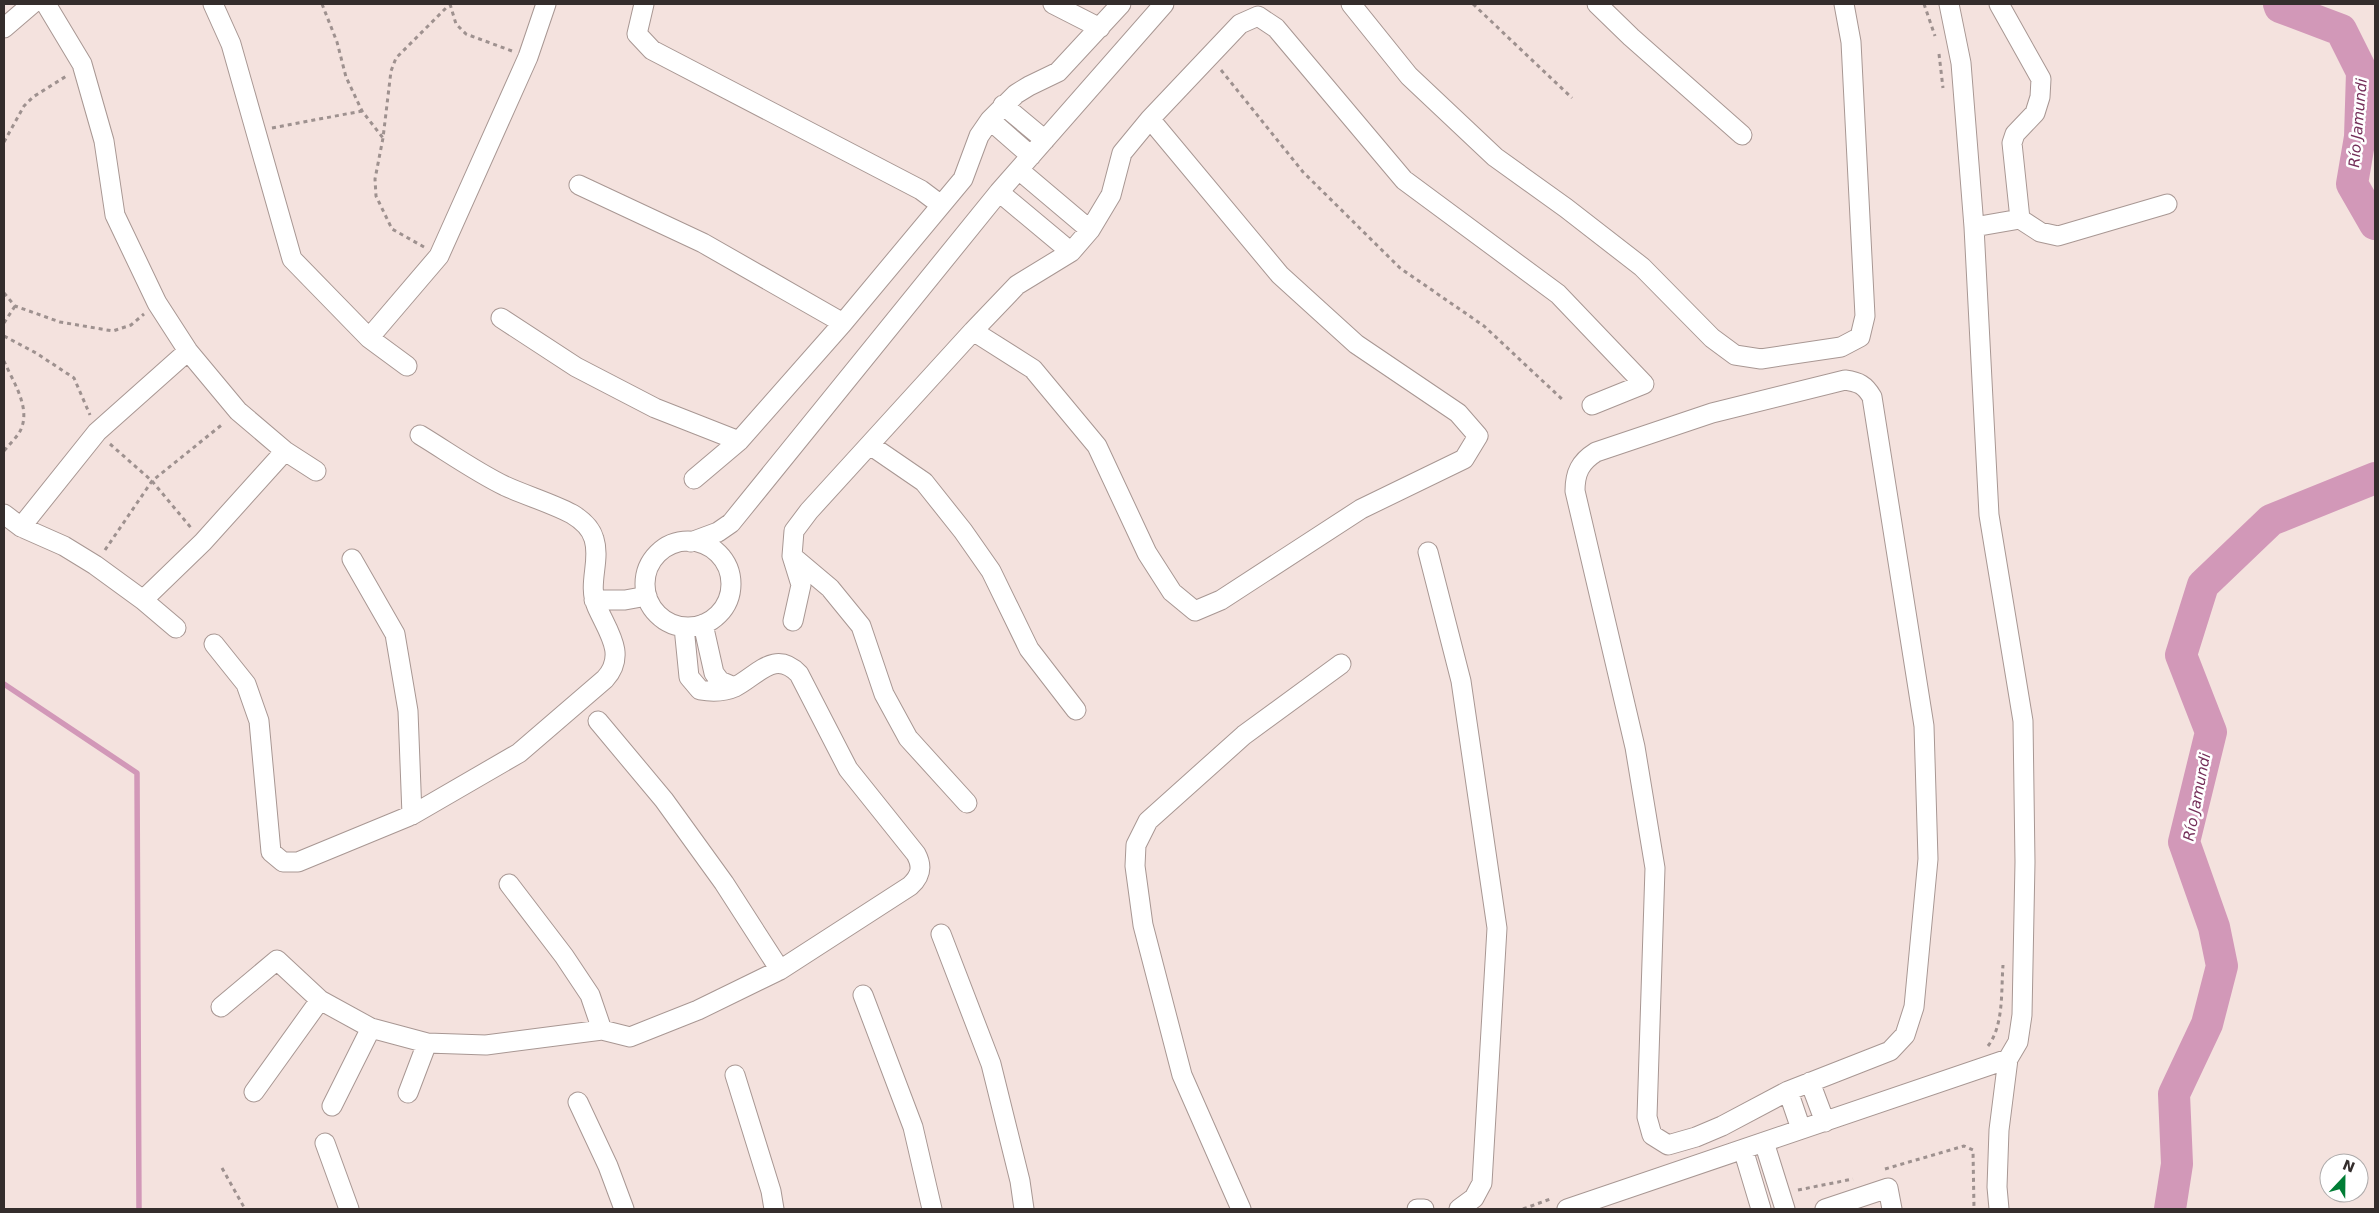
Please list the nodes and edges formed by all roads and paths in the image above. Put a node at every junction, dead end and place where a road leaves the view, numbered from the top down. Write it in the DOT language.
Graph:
graph roads {
  1 [pos="32,4"];
  2 [pos="46,4"];
  3 [pos="214,4"];
  4 [pos="322,4"];
  5 [pos="450,4"];
  6 [pos="546,4"];
  7 [pos="644,4"];
  8 [pos="1054,4"];
  9 [pos="1121,4"];
  10 [pos="1164,4"];
  11 [pos="1351,4"];
  12 [pos="1473,4"];
  13 [pos="1597,4"];
  14 [pos="1844,4"];
  15 [pos="1950,4"];
  16 [pos="1999,4"];
  17 [pos="4,28"];
  18 [pos="1100,28"];
  19 [pos="1210,55"];
  20 [pos="528,57"];
  21 [pos="82,64"];
  22 [pos="1572,98"];
  23 [pos="1003,105"];
  24 [pos="362,111"];
  25 [pos="1150,119"];
  26 [pos="990,120"];
  27 [pos="254,131"];
  28 [pos="1742,135"];
  29 [pos="383,138"];
  30 [pos="1045,140"];
  31 [pos="4,142"];
  32 [pos="1031,156"];
  33 [pos="1019,170"];
  34 [pos="579,184"];
  35 [pos="999,192"];
  36 [pos="2167,204"];
  37 [pos="941,205"];
  38 [pos="2020,219"];
  39 [pos="1974,227"];
  40 [pos="1090,230"];
  41 [pos="1071,252"];
  42 [pos="439,256"];
  43 [pos="4,293"];
  44 [pos="157,303"];
  45 [pos="15,306"];
  46 [pos="501,318"];
  47 [pos="843,323"];
  48 [pos="4,324"];
  49 [pos="973,332"];
  50 [pos="369,338"];
  51 [pos="188,351"];
  52 [pos="4,361"];
  53 [pos="406,366"];
  54 [pos="1564,401"];
  55 [pos="1592,405"];
  56 [pos="238,411"];
  57 [pos="420,435"];
  58 [pos="739,441"];
  59 [pos="870,446"];
  60 [pos="4,451"];
  61 [pos="285,451"];
  62 [pos="316,471"];
  63 [pos="694,478"];
  64 [pos="4,514"];
  65 [pos="731,523"];
  66 [pos="22,527"];
  67 [pos="691,542"];
  68 [pos="1428,552"];
  69 [pos="792,556"];
  70 [pos="352,559"];
  71 [pos="95,565"];
  72 [pos="726,566"];
  73 [pos="647,596"];
  74 [pos="143,600"];
  75 [pos="594,600"];
  76 [pos="793,621"];
  77 [pos="694,626"];
  78 [pos="176,628"];
  79 [pos="214,644"];
  80 [pos="1341,664"];
  81 [pos="734,687"];
  82 [pos="1076,710"];
  83 [pos="598,721"];
  84 [pos="967,803"];
  85 [pos="412,815"];
  86 [pos="509,884"];
  87 [pos="942,934"];
  88 [pos="780,970"];
  89 [pos="863,995"];
  90 [pos="320,1000"];
  91 [pos="221,1007"];
  92 [pos="371,1028"];
  93 [pos="602,1030"];
  94 [pos="427,1043"];
  95 [pos="2008,1059"];
  96 [pos="735,1075"];
  97 [pos="1810,1082"];
  98 [pos="1788,1091"];
  99 [pos="254,1092"];
  100 [pos="408,1093"];
  101 [pos="578,1102"];
  102 [pos="332,1106"];
  103 [pos="1825,1122"];
  104 [pos="1801,1129"];
  105 [pos="1764,1142"];
  106 [pos="326,1143"];
  107 [pos="1742,1150"];
  108 [pos="222,1168"];
  109 [pos="245,1209"];
  110 [pos="349,1209"];
  111 [pos="624,1209"];
  112 [pos="774,1209"];
  113 [pos="932,1209"];
  114 [pos="1024,1209"];
  115 [pos="1241,1209"];
  116 [pos="1417,1209"];
  117 [pos="1424,1209"];
  118 [pos="1459,1209"];
  119 [pos="1567,1209"];
  120 [pos="1761,1209"];
  121 [pos="1785,1209"];
  122 [pos="1825,1209"];
  123 [pos="1892,1209"];
  124 [pos="1999,1209"];
  1 -- 17 [label="street"];
  2 -- 21 [label="street"];
  3 -- 27 [label="street"];
  4 -- 24 [label="path"];
  5 -- 20 [label="path"];
  5 -- 29 [label="path"];
  6 -- 20 [label="street"];
  7 -- 37 [label="street"];
  8 -- 18 [label="street"];
  9 -- 18 [label="street"];
  10 -- 30 [label="street"];
  11 -- 14 [label="street"];
  12 -- 22 [label="path"];
  13 -- 28 [label="street"];
  15 -- 39 [label="street"];
  16 -- 38 [label="street"];
  18 -- 23 [label="street"];
  19 -- 25 [label="street"];
  19 -- 54 [label="path"];
  19 -- 55 [label="street"];
  20 -- 42 [label="street"];
  21 -- 31 [label="path"];
  21 -- 44 [label="street"];
  23 -- 26 [label="street"];
  23 -- 30 [label="street"];
  24 -- 27 [label="path"];
  24 -- 29 [label="path"];
  25 -- 40 [label="street"];
  25 -- 49 [label="street"];
  26 -- 32 [label="street"];
  26 -- 37 [label="street"];
  27 -- 50 [label="street"];
  29 -- 42 [label="path"];
  30 -- 32 [label="street"];
  32 -- 33 [label="street"];
  33 -- 35 [label="street"];
  33 -- 40 [label="street"];
  34 -- 47 [label="street"];
  35 -- 41 [label="street"];
  35 -- 65 [label="street"];
  36 -- 38 [label="street"];
  37 -- 47 [label="street"];
  38 -- 39 [label="street"];
  39 -- 95 [label="street"];
  40 -- 41 [label="street"];
  41 -- 49 [label="street"];
  42 -- 50 [label="street"];
  43 -- 45 [label="path"];
  44 -- 45 [label="path"];
  44 -- 51 [label="street"];
  45 -- 48 [label="path"];
  46 -- 58 [label="street"];
  47 -- 58 [label="street"];
  49 -- 59 [label="street"];
  50 -- 53 [label="street"];
  51 -- 56 [label="street"];
  51 -- 66 [label="street"];
  52 -- 60 [label="path"];
  56 -- 61 [label="street"];
  56 -- 71 [label="path"];
  57 -- 75 [label="street"];
  58 -- 63 [label="street"];
  59 -- 69 [label="street"];
  59 -- 82 [label="street"];
  61 -- 62 [label="street"];
  61 -- 74 [label="street"];
  64 -- 66 [label="street"];
  65 -- 67 [label="street"];
  65 -- 72 [label="street"];
  66 -- 71 [label="street"];
  67 -- 72 [label="street"];
  67 -- 73 [label="street"];
  68 -- 118 [label="street"];
  69 -- 76 [label="street"];
  69 -- 84 [label="street"];
  70 -- 85 [label="street"];
  71 -- 74 [label="street"];
  72 -- 77 [label="street"];
  73 -- 75 [label="street"];
  73 -- 77 [label="street"];
  74 -- 78 [label="street"];
  75 -- 85 [label="street"];
  77 -- 81 [label="street"];
  77 -- 81 [label="street"];
  79 -- 85 [label="street"];
  80 -- 115 [label="street"];
  81 -- 88 [label="street"];
  83 -- 88 [label="street"];
  86 -- 93 [label="street"];
  87 -- 114 [label="street"];
  88 -- 93 [label="street"];
  89 -- 113 [label="street"];
  90 -- 91 [label="street"];
  90 -- 92 [label="street"];
  90 -- 99 [label="street"];
  92 -- 94 [label="street"];
  92 -- 102 [label="street"];
  93 -- 94 [label="street"];
  94 -- 100 [label="street"];
  95 -- 103 [label="street"];
  95 -- 124 [label="street"];
  96 -- 112 [label="street"];
  97 -- 98 [label="street"];
  97 -- 98 [label="street"];
  97 -- 103 [label="street"];
  98 -- 104 [label="street"];
  101 -- 111 [label="street"];
  103 -- 104 [label="street"];
  104 -- 105 [label="street"];
  105 -- 107 [label="street"];
  105 -- 121 [label="street"];
  106 -- 110 [label="street"];
  107 -- 119 [label="street"];
  107 -- 120 [label="street"];
  108 -- 109 [label="path"];
  116 -- 117 [label="street"];
  122 -- 123 [label="street"];
}
